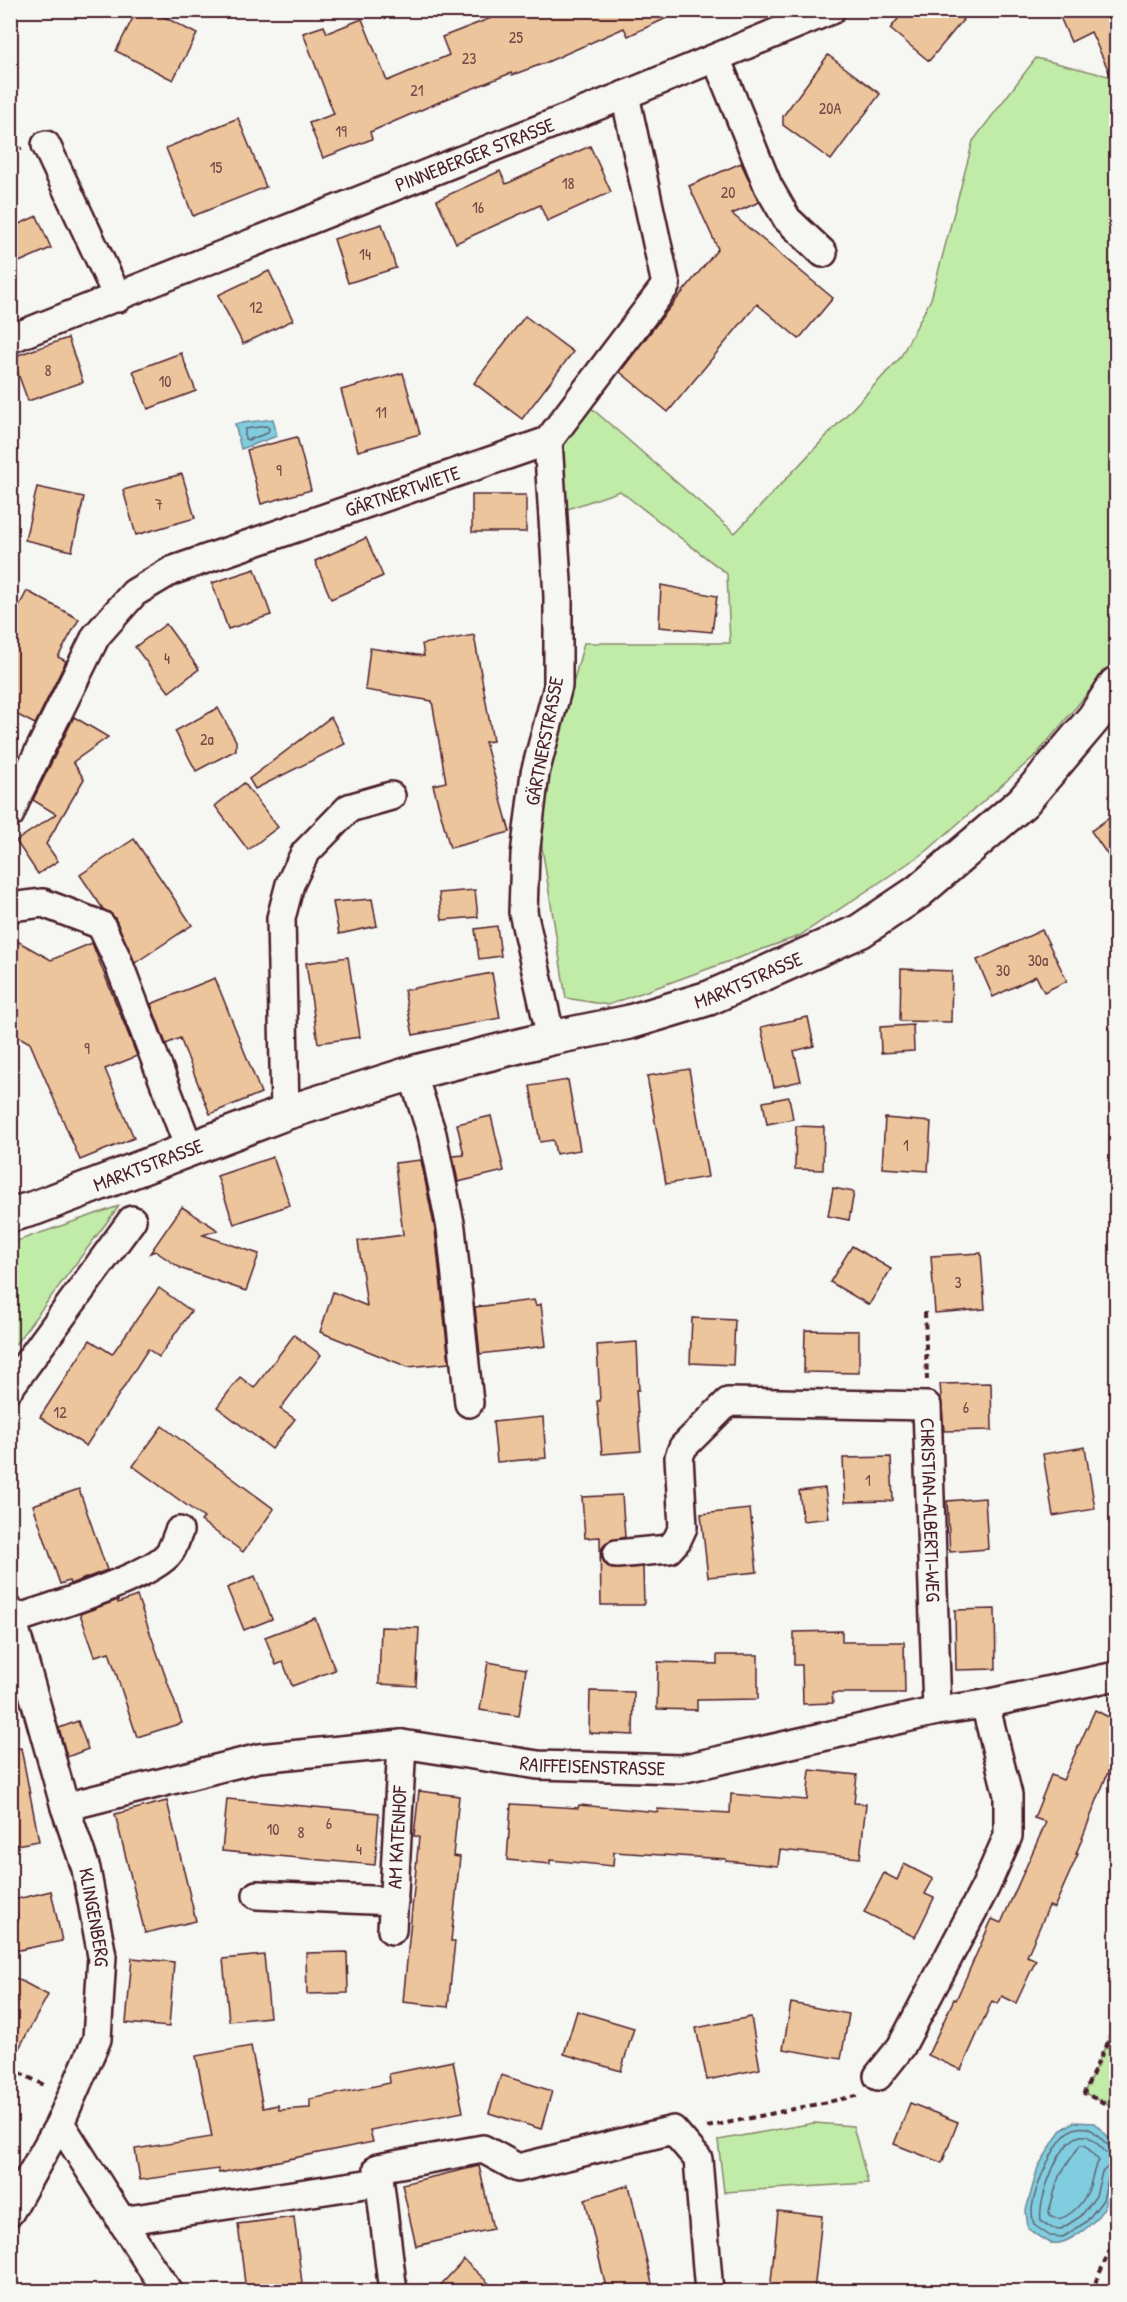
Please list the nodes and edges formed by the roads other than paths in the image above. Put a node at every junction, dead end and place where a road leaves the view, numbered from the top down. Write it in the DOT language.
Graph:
graph roads {
  1 [pos="831,10"];
  2 [pos="716,58"];
  3 [pos="625,95"];
  4 [pos="46,145"];
  5 [pos="823,253"];
  6 [pos="118,298"];
  7 [pos="10,339"];
  8 [pos="548,441"];
  9 [pos="1116,684"];
  10 [pos="391,796"];
  11 [pos="10,814"];
  12 [pos="10,907"];
  13 [pos="551,1038"];
  14 [pos="412,1073"];
  15 [pos="285,1113"];
  16 [pos="189,1148"];
  17 [pos="10,1215"];
  18 [pos="132,1220"];
  19 [pos="10,1387"];
  20 [pos="469,1403"];
  21 [pos="179,1531"];
  22 [pos="617,1554"];
  23 [pos="12,1615"];
  24 [pos="1116,1676"];
  25 [pos="985,1704"];
  26 [pos="937,1711"];
  27 [pos="402,1744"];
  28 [pos="65,1807"];
  29 [pos="257,1895"];
  30 [pos="393,1901"];
  31 [pos="392,1930"];
  32 [pos="878,2076"];
  33 [pos="60,2123"];
  34 [pos="372,2183"];
  35 [pos="10,2212"];
  36 [pos="121,2221"];
  37 [pos="169,2292"];
  38 [pos="393,2292"];
  39 [pos="709,2292"];
  1 -- 2 [label="street, PINNEBERGER STRASSE"];
  2 -- 3 [label="street, PINNEBERGER STRASSE"];
  2 -- 5 [label="street"];
  3 -- 6 [label="street, PINNEBERGER STRASSE"];
  3 -- 8 [label="street"];
  4 -- 6 [label="street"];
  6 -- 7 [label="street, PINNEBERGER STRASSE"];
  8 -- 11 [label="street, GÄRTNERTWIETE"];
  8 -- 13 [label="street, GÄRTNERSTRASSE"];
  9 -- 13 [label="main road, MARKTSTRASSE"];
  10 -- 15 [label="street"];
  12 -- 16 [label="street"];
  13 -- 14 [label="main road, MARKTSTRASSE"];
  14 -- 15 [label="main road, MARKTSTRASSE"];
  14 -- 20 [label="street"];
  15 -- 16 [label="main road, MARKTSTRASSE"];
  16 -- 17 [label="main road, MARKTSTRASSE"];
  18 -- 19 [label="street"];
  21 -- 23 [label="street"];
  22 -- 26 [label="street, CHRISTIAN-ALBERTI-WEG"];
  23 -- 28 [label="street, KLINGENBERG"];
  24 -- 25 [label="street, RAIFFEISENSTRASSE"];
  25 -- 26 [label="street, RAIFFEISENSTRASSE"];
  25 -- 32 [label="street"];
  26 -- 27 [label="street, RAIFFEISENSTRASSE"];
  27 -- 28 [label="street, RAIFFEISENSTRASSE"];
  27 -- 30 [label="street, AM KATENHOF"];
  28 -- 33 [label="street, KLINGENBERG"];
  29 -- 30 [label="street"];
  30 -- 31 [label="street, AM KATENHOF"];
  33 -- 35 [label="street, KLINGENBERG"];
  33 -- 36 [label="street"];
  34 -- 36 [label="street"];
  36 -- 37 [label="street"];
  38 -- 39 [label="street"];
}
